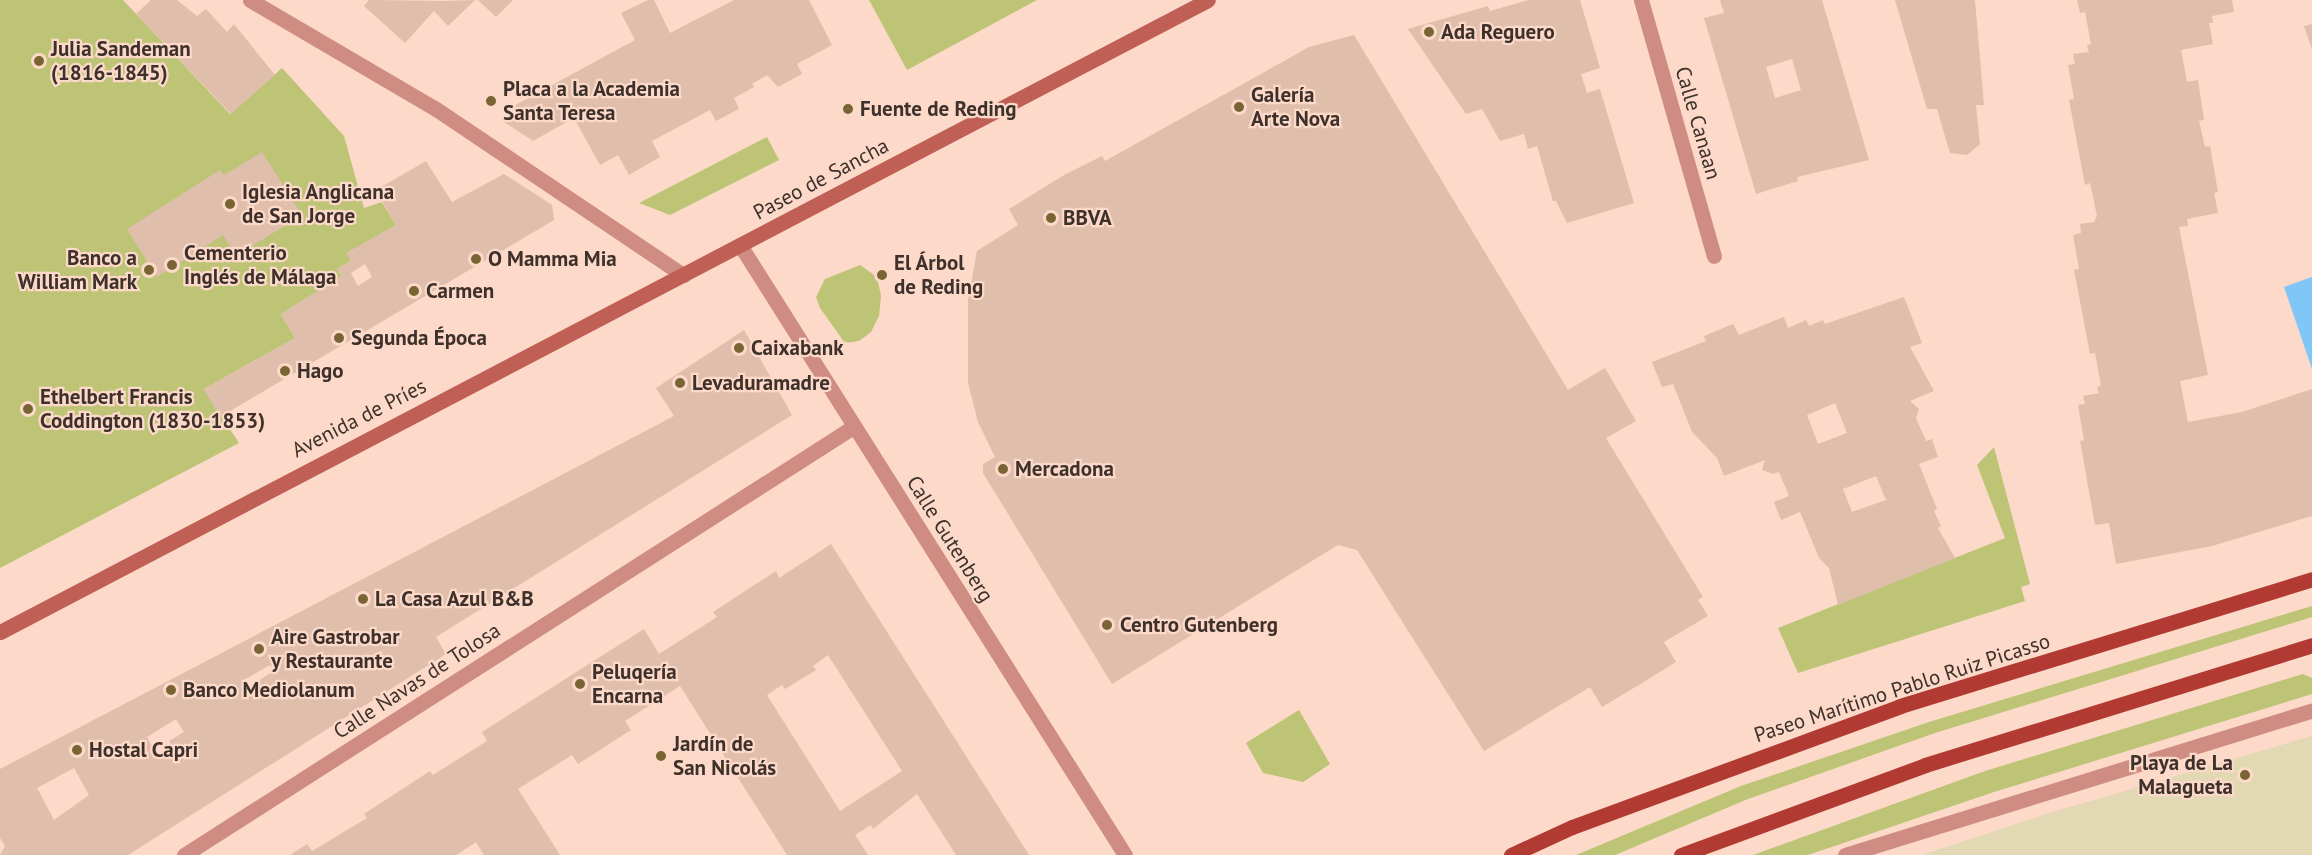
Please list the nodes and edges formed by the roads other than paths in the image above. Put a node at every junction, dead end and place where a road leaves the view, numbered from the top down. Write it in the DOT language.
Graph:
graph roads {
  1 [pos="249,0"];
  2 [pos="1208,0"];
  3 [pos="1641,0"];
  4 [pos="740,245"];
  5 [pos="1714,256"];
  6 [pos="683,275"];
  7 [pos="854,426"];
  8 [pos="2312,579"];
  9 [pos="0,633"];
  10 [pos="2312,645"];
  11 [pos="2312,710"];
  12 [pos="184,855"];
  13 [pos="1125,855"];
  14 [pos="1511,855"];
  15 [pos="1681,855"];
  16 [pos="1845,855"];
  1 -- 6 [label="street"];
  2 -- 4 [label="main road, Paseo de Sancha"];
  3 -- 5 [label="street, Calle Canaan"];
  4 -- 6 [label="main road, Avenida de Príes"];
  4 -- 7 [label="street, Calle Gutenberg"];
  6 -- 9 [label="main road, Avenida de Príes"];
  7 -- 12 [label="street, Calle Navas de Tolosa"];
  7 -- 13 [label="street, Calle Gutenberg"];
  8 -- 14 [label="main road, Paseo Marítimo Pablo Ruiz Picasso"];
  10 -- 15 [label="main road"];
  11 -- 16 [label="street"];
}
